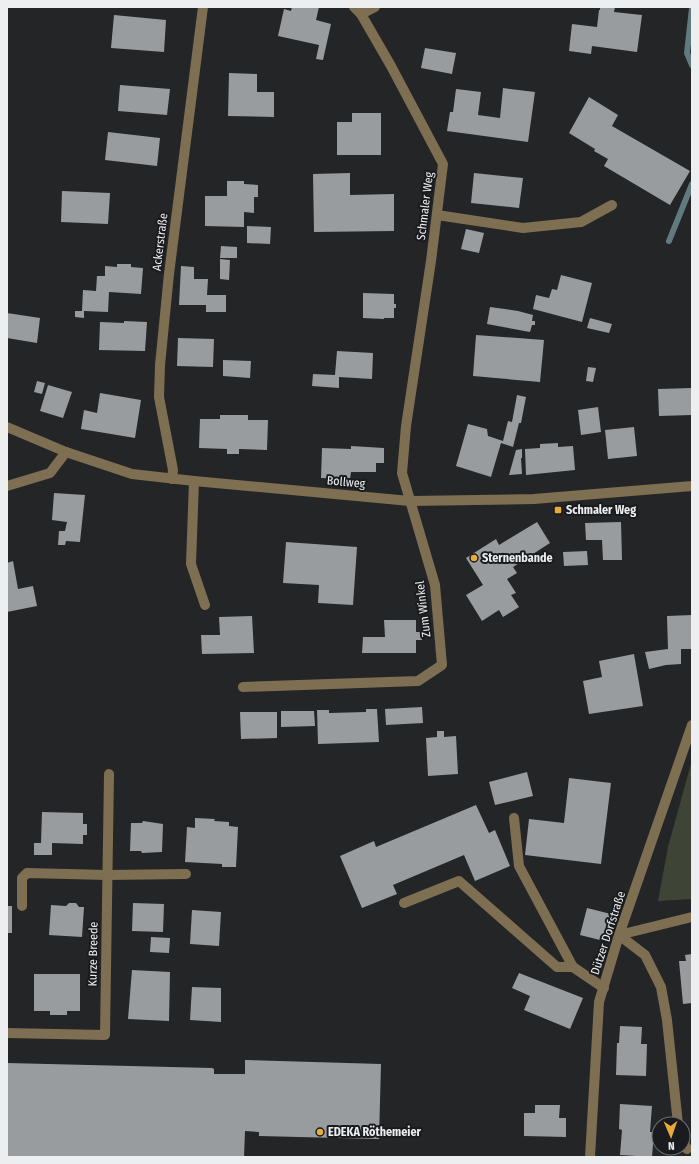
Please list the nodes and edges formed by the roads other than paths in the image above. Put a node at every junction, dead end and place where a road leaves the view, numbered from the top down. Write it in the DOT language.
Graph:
graph roads {
  1 [pos="203,7"];
  2 [pos="375,7"];
  3 [pos="358,10"];
  4 [pos="612,205"];
  5 [pos="437,215"];
  6 [pos="7,427"];
  7 [pos="66,452"];
  8 [pos="172,479"];
  9 [pos="194,482"];
  10 [pos="7,486"];
  11 [pos="692,486"];
  12 [pos="410,501"];
  13 [pos="205,605"];
  14 [pos="243,687"];
  15 [pos="692,725"];
  16 [pos="109,774"];
  17 [pos="514,818"];
  18 [pos="186,874"];
  19 [pos="107,875"];
  20 [pos="404,903"];
  21 [pos="22,906"];
  22 [pos="692,917"];
  23 [pos="620,935"];
  24 [pos="573,967"];
  25 [pos="604,988"];
  26 [pos="7,1033"];
  27 [pos="677,1116"];
  28 [pos="590,1157"];
  1 -- 8 [label="street, Ackerstraße"];
  2 -- 3 [label="street"];
  3 -- 5 [label="street, Schmaler Weg"];
  4 -- 5 [label="street"];
  5 -- 12 [label="street, Schmaler Weg"];
  6 -- 7 [label="street, Bollweg"];
  7 -- 8 [label="street, Bollweg"];
  7 -- 10 [label="street"];
  8 -- 9 [label="street, Bollweg"];
  9 -- 12 [label="street, Bollweg"];
  9 -- 13 [label="street"];
  11 -- 12 [label="street, Bollweg"];
  12 -- 14 [label="street, Zum Winkel"];
  15 -- 23 [label="street, Dützer Dorfstraße"];
  16 -- 19 [label="street, Kurze Breede"];
  17 -- 24 [label="street"];
  18 -- 19 [label="street"];
  19 -- 21 [label="street"];
  19 -- 26 [label="street, Kurze Breede"];
  20 -- 24 [label="street"];
  22 -- 23 [label="street"];
  23 -- 25 [label="street, Dützer Dorfstraße"];
  23 -- 27 [label="street"];
  24 -- 25 [label="street"];
  25 -- 28 [label="street, Dützer Dorfstraße"];
}
